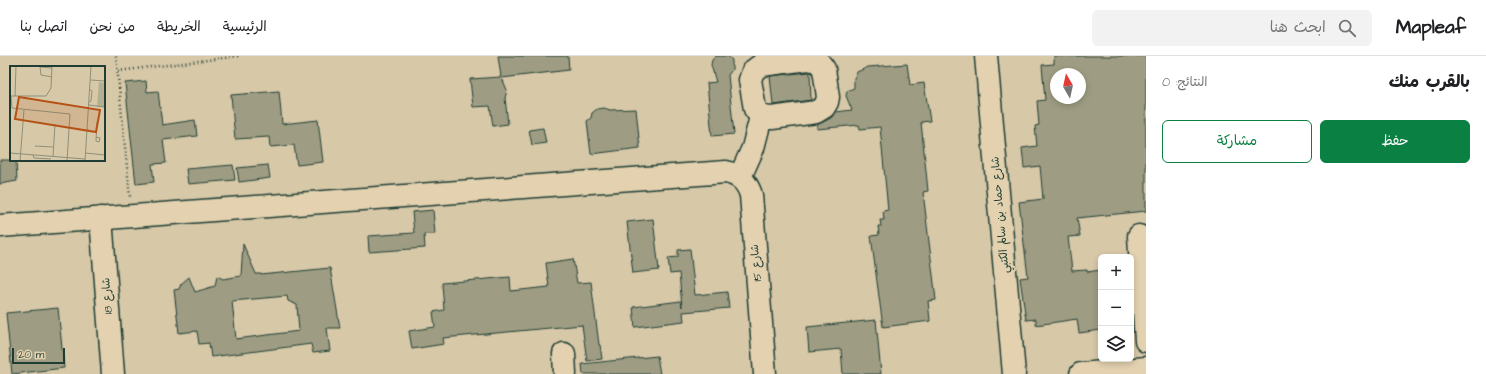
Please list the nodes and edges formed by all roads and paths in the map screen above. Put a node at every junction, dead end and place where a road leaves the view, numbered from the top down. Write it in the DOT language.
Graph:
graph roads {
  1 [pos="116,56"];
  2 [pos="240,56"];
  3 [pos="986,56"];
  4 [pos="118,71"];
  5 [pos="761,117"];
  6 [pos="740,177"];
  7 [pos="132,216"];
  8 [pos="101,218"];
  9 [pos="0,226"];
  10 [pos="1139,236"];
  11 [pos="1146,341"];
  12 [pos="1146,368"];
  13 [pos="113,374"];
  14 [pos="765,374"];
  15 [pos="1014,374"];
  16 [pos="1081,374"];
  1 -- 4 [label="path"];
  2 -- 4 [label="path"];
  3 -- 15 [label="street, شارع حماد بن سالم الكتبي"];
  4 -- 7 [label="path"];
  5 -- 6 [label="street"];
  6 -- 7 [label="street"];
  6 -- 14 [label="street, شارع 15"];
  7 -- 8 [label="street"];
  8 -- 9 [label="street"];
  8 -- 13 [label="street, شارع 18"];
  10 -- 11 [label="street"];
  12 -- 16 [label="street"];
}
